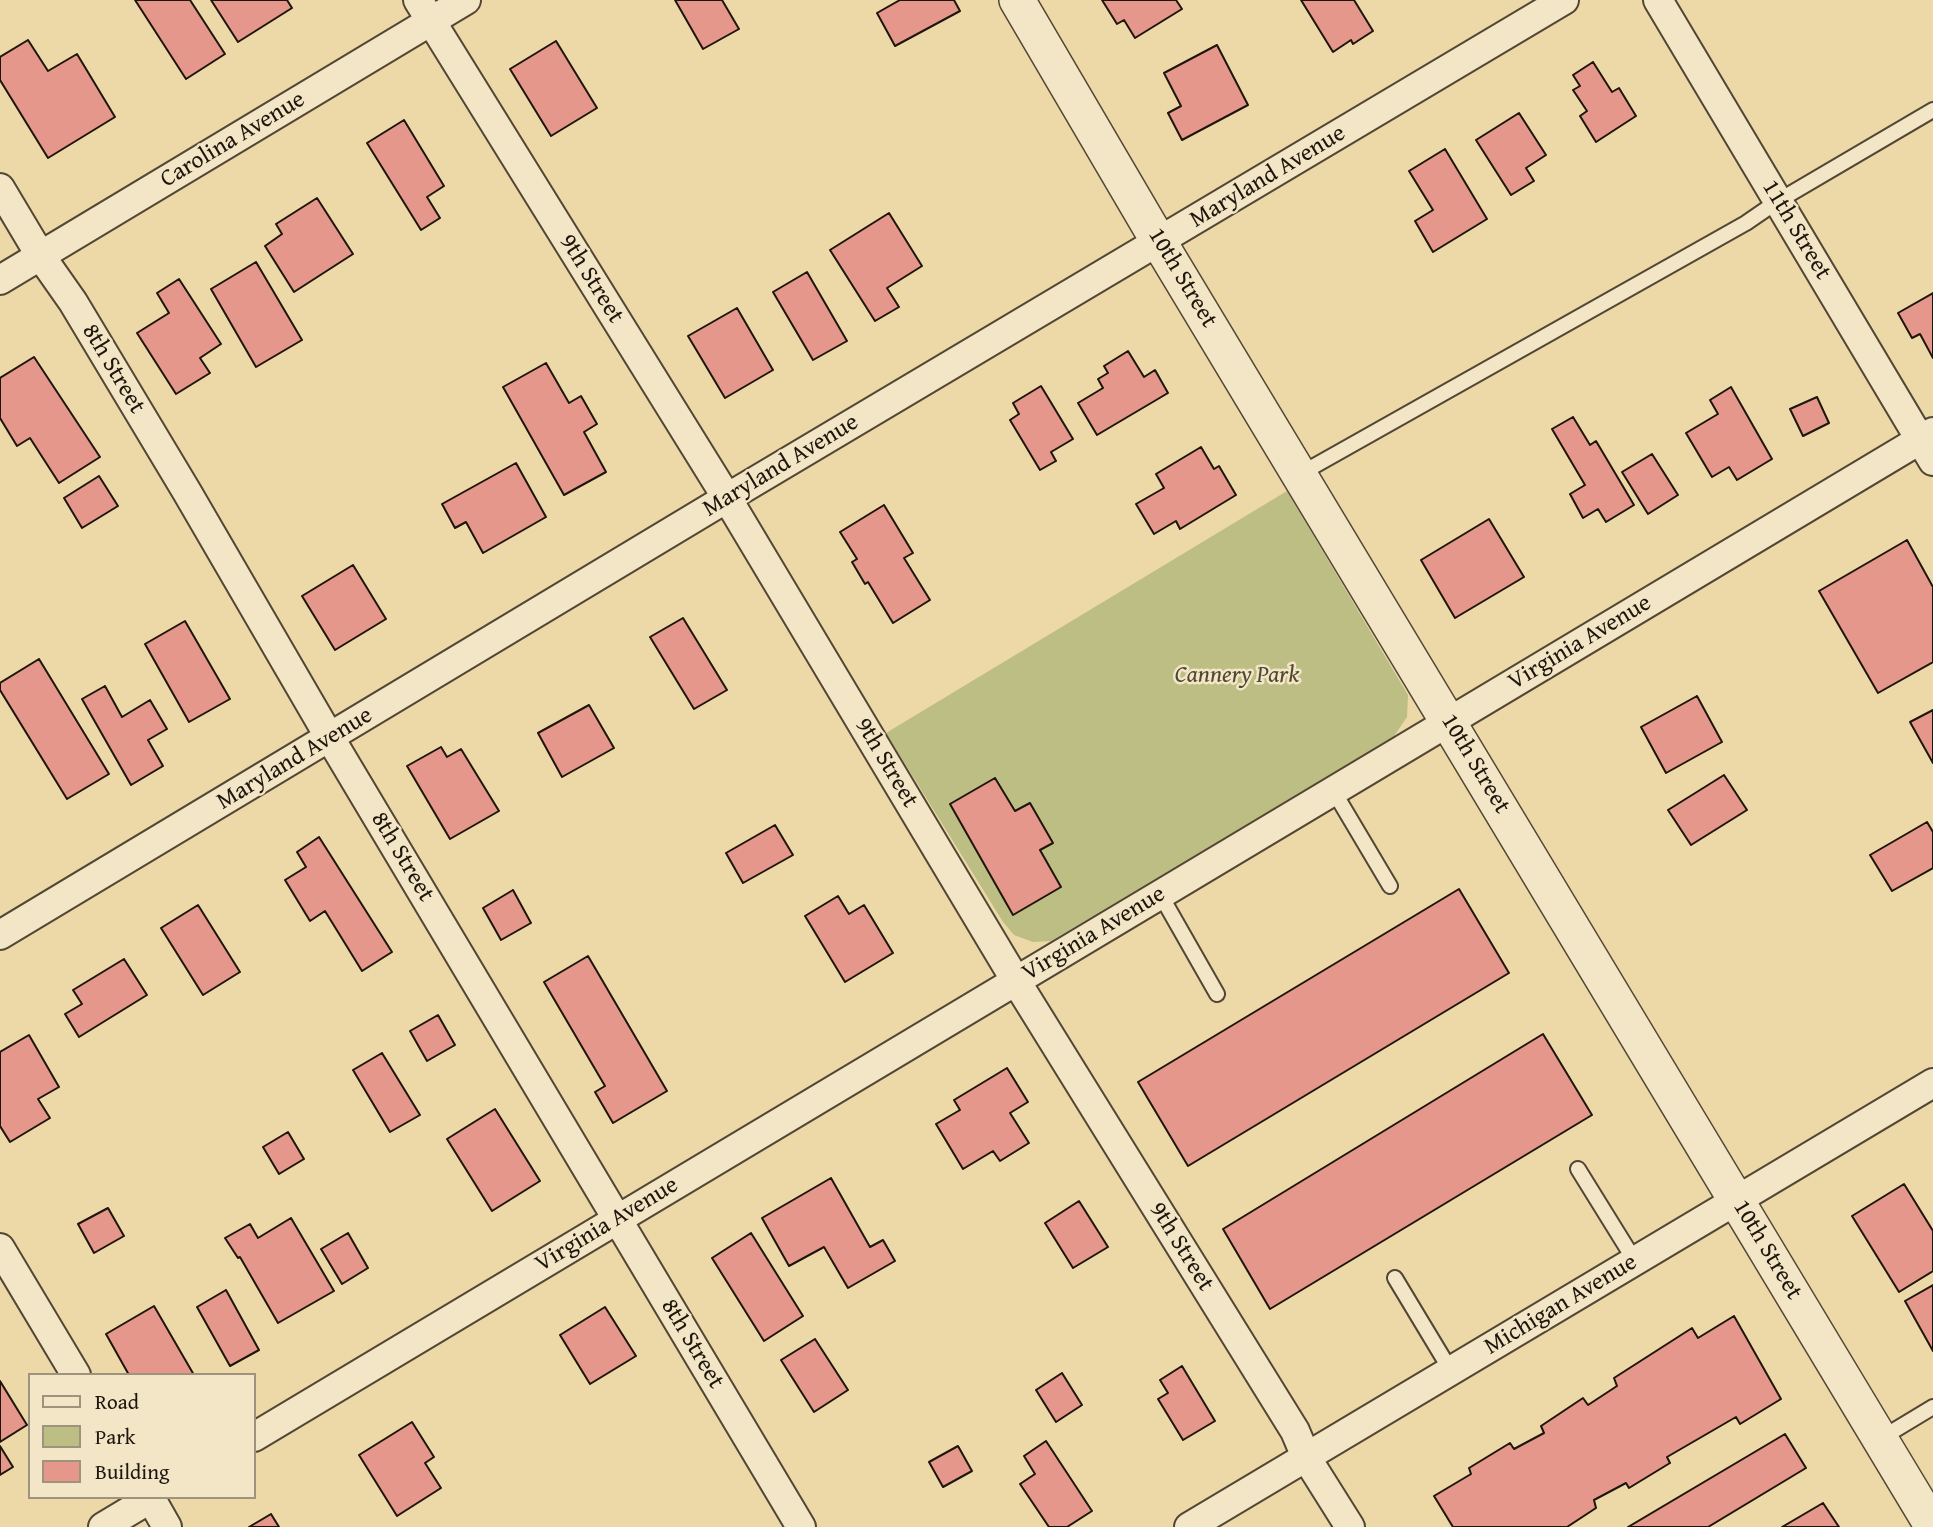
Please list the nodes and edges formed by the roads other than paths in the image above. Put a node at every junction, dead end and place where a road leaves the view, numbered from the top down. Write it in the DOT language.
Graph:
graph roads {
  1 [pos="466,0"];
  2 [pos="1017,0"];
  3 [pos="1564,0"];
  4 [pos="1658,0"];
  5 [pos="425,11"];
  6 [pos="1933,110"];
  7 [pos="0,188"];
  8 [pos="1778,201"];
  9 [pos="1159,242"];
  10 [pos="40,255"];
  11 [pos="0,280"];
  12 [pos="1929,444"];
  13 [pos="1300,474"];
  14 [pos="727,498"];
  15 [pos="1449,721"];
  16 [pos="330,738"];
  17 [pos="1333,790"];
  18 [pos="1390,886"];
  19 [pos="1160,894"];
  20 [pos="0,935"];
  21 [pos="1016,981"];
  22 [pos="1217,994"];
  23 [pos="1933,1083"];
  24 [pos="1578,1169"];
  25 [pos="1737,1200"];
  26 [pos="618,1218"];
  27 [pos="0,1248"];
  28 [pos="1635,1261"];
  29 [pos="1395,1278"];
  30 [pos="1451,1371"];
  31 [pos="75,1373"];
  32 [pos="1933,1406"];
  33 [pos="256,1436"];
  34 [pos="1880,1439"];
  35 [pos="1306,1457"];
  36 [pos="149,1499"];
  37 [pos="152,1499"];
  38 [pos="103,1527"];
  39 [pos="167,1527"];
  40 [pos="801,1527"];
  41 [pos="1189,1527"];
  42 [pos="1350,1527"];
  43 [pos="1933,1527"];
  1 -- 5 [label="street, Carolina Avenue"];
  2 -- 9 [label="street, 10th Street"];
  3 -- 9 [label="street, Maryland Avenue"];
  4 -- 8 [label="street, 11th Street"];
  5 -- 10 [label="street, Carolina Avenue"];
  5 -- 14 [label="street, 9th Street"];
  6 -- 8 [label="lane"];
  7 -- 10 [label="street, 8th Street"];
  8 -- 12 [label="street, 11th Street"];
  8 -- 13 [label="lane"];
  9 -- 13 [label="street, 10th Street"];
  9 -- 14 [label="street, Maryland Avenue"];
  10 -- 11 [label="street, Carolina Avenue"];
  10 -- 16 [label="street, 8th Street"];
  12 -- 15 [label="street, Virginia Avenue"];
  13 -- 15 [label="street, 10th Street"];
  14 -- 16 [label="street, Maryland Avenue"];
  14 -- 21 [label="street, 9th Street"];
  15 -- 17 [label="street, Virginia Avenue"];
  15 -- 25 [label="street, 10th Street"];
  16 -- 20 [label="street, Maryland Avenue"];
  16 -- 26 [label="street, 8th Street"];
  17 -- 18 [label="lane"];
  17 -- 19 [label="street, Virginia Avenue"];
  19 -- 21 [label="street, Virginia Avenue"];
  19 -- 22 [label="lane"];
  21 -- 26 [label="street, Virginia Avenue"];
  21 -- 35 [label="street, 9th Street"];
  23 -- 25 [label="street, Michigan Avenue"];
  24 -- 28 [label="lane"];
  25 -- 28 [label="street, Michigan Avenue"];
  25 -- 34 [label="street, 10th Street"];
  26 -- 33 [label="street, Virginia Avenue"];
  26 -- 40 [label="street, 8th Street"];
  27 -- 31 [label="street"];
  28 -- 30 [label="street, Michigan Avenue"];
  29 -- 30 [label="lane"];
  30 -- 35 [label="street, Michigan Avenue"];
  32 -- 34 [label="lane"];
  34 -- 43 [label="street, 10th Street"];
  35 -- 41 [label="street, Michigan Avenue"];
  35 -- 42 [label="street, 9th Street"];
  36 -- 38 [label="street"];
  37 -- 39 [label="street"];
}
